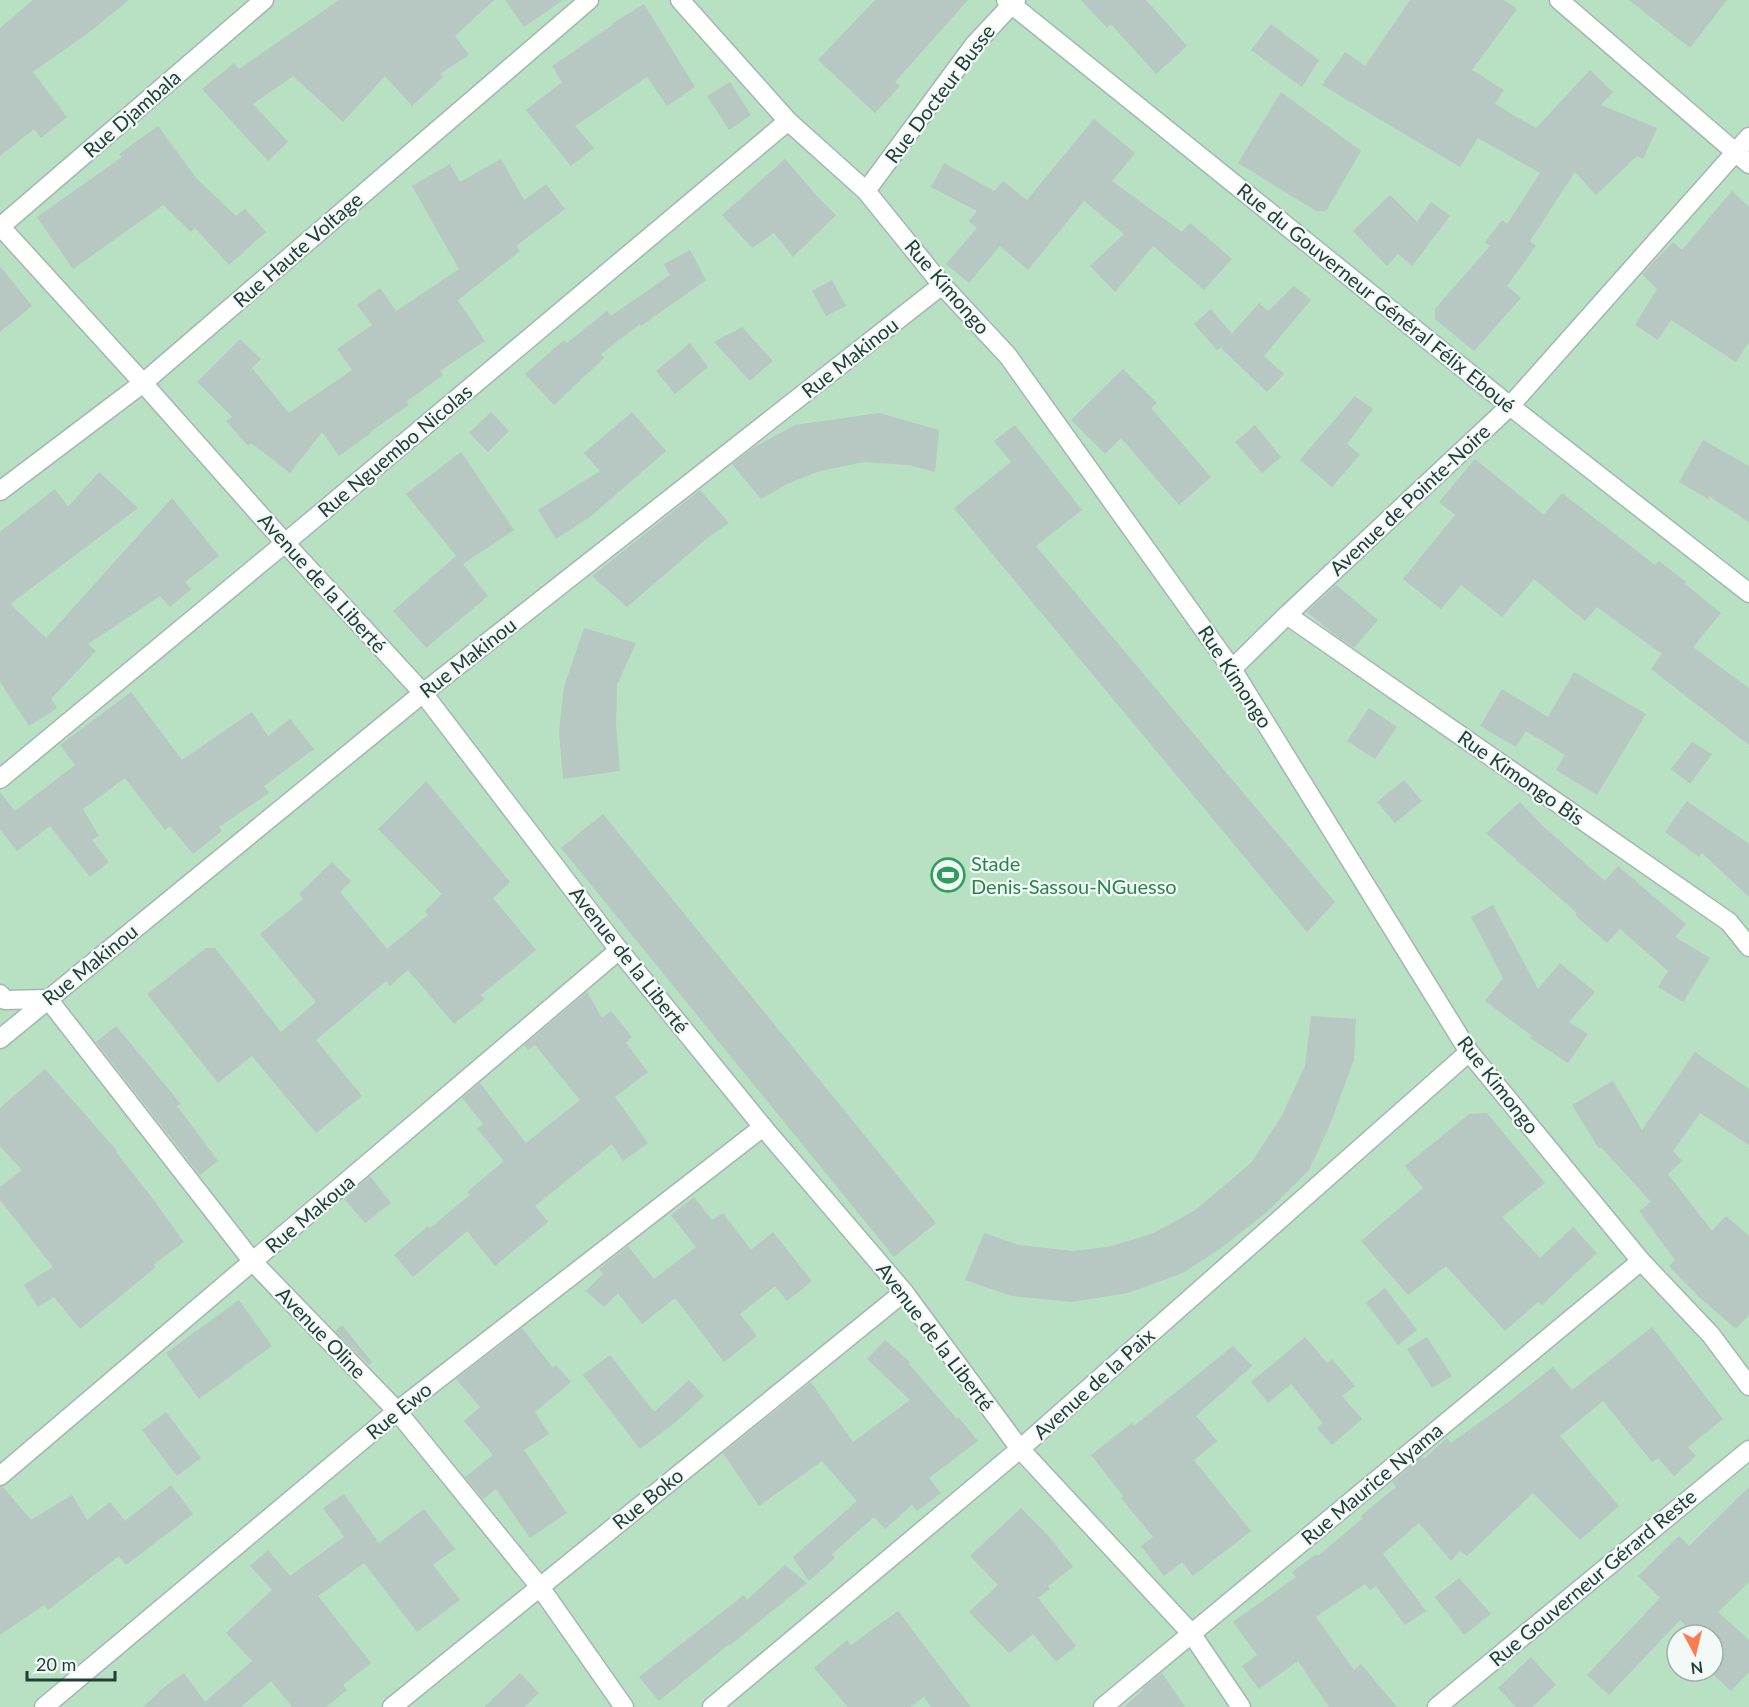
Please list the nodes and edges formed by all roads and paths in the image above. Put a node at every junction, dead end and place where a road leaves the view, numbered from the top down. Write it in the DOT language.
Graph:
graph roads {
  1 [pos="264,0"];
  2 [pos="589,0"];
  3 [pos="680,0"];
  4 [pos="1559,0"];
  5 [pos="1011,1"];
  6 [pos="788,121"];
  7 [pos="1749,137"];
  8 [pos="1742,158"];
  9 [pos="866,191"];
  10 [pos="0,227"];
  11 [pos="942,285"];
  12 [pos="143,383"];
  13 [pos="1510,406"];
  14 [pos="0,491"];
  15 [pos="285,543"];
  16 [pos="1749,593"];
  17 [pos="1287,615"];
  18 [pos="1232,669"];
  19 [pos="423,693"];
  20 [pos="0,779"];
  21 [pos="1749,947"];
  22 [pos="619,950"];
  23 [pos="0,994"];
  24 [pos="48,999"];
  25 [pos="0,1040"];
  26 [pos="1469,1052"];
  27 [pos="763,1127"];
  28 [pos="253,1262"];
  29 [pos="1641,1262"];
  30 [pos="904,1292"];
  31 [pos="1749,1386"];
  32 [pos="397,1411"];
  33 [pos="1020,1449"];
  34 [pos="1749,1450"];
  35 [pos="0,1476"];
  36 [pos="540,1587"];
  37 [pos="1191,1634"];
  38 [pos="44,1707"];
  39 [pos="392,1707"];
  40 [pos="624,1707"];
  41 [pos="712,1707"];
  42 [pos="1103,1707"];
  43 [pos="1241,1707"];
  44 [pos="1437,1707"];
  1 -- 10 [label="street, Rue Djambala"];
  2 -- 12 [label="street, Rue Haute Voltage"];
  3 -- 6 [label="street, Rue Kimongo"];
  4 -- 8 [label="street"];
  5 -- 9 [label="street, Rue Docteur Busse"];
  5 -- 13 [label="street, Rue du Gouverneur Général Félix Eboué"];
  6 -- 9 [label="street, Rue Kimongo"];
  6 -- 15 [label="street, Rue Nguembo Nicolas"];
  7 -- 8 [label="street, Avenue de Pointe-Noire"];
  8 -- 13 [label="street, Avenue de Pointe-Noire"];
  9 -- 11 [label="street, Rue Kimongo"];
  10 -- 12 [label="street, Avenue de la Liberté"];
  11 -- 18 [label="street, Rue Kimongo"];
  11 -- 19 [label="street, Rue Makinou"];
  12 -- 14 [label="street, Rue Haute Voltage"];
  12 -- 15 [label="street, Avenue de la Liberté"];
  13 -- 16 [label="street, Rue du Gouverneur Général Félix Eboué"];
  13 -- 17 [label="street, Avenue de Pointe-Noire"];
  15 -- 19 [label="street, Avenue de la Liberté"];
  15 -- 20 [label="street, Rue Nguembo Nicolas"];
  17 -- 18 [label="street, Avenue de Pointe-Noire"];
  17 -- 21 [label="street, Rue Kimongo Bis"];
  18 -- 26 [label="street, Rue Kimongo"];
  19 -- 22 [label="street, Avenue de la Liberté"];
  19 -- 24 [label="street, Rue Makinou"];
  22 -- 27 [label="street, Avenue de la Liberté"];
  22 -- 28 [label="street, Rue Makoua"];
  23 -- 24 [label="street"];
  24 -- 25 [label="street, Rue Makinou"];
  24 -- 28 [label="street, Avenue Oline"];
  26 -- 29 [label="street, Rue Kimongo"];
  26 -- 33 [label="street, Avenue de la Paix"];
  27 -- 30 [label="street, Avenue de la Liberté"];
  27 -- 32 [label="street, Rue Ewo"];
  28 -- 32 [label="street, Avenue Oline"];
  28 -- 35 [label="street, Rue Makoua"];
  29 -- 31 [label="street, Rue Kimongo"];
  29 -- 37 [label="street, Rue Maurice Nyama"];
  30 -- 33 [label="street, Avenue de la Liberté"];
  30 -- 36 [label="street, Rue Boko"];
  32 -- 36 [label="street, Avenue Oline"];
  32 -- 38 [label="street, Rue Ewo"];
  33 -- 37 [label="street, Avenue de la Liberté"];
  33 -- 41 [label="street, Avenue de la Paix"];
  34 -- 44 [label="street, Rue Gouverneur Gérard Reste"];
  36 -- 39 [label="street, Rue Boko"];
  36 -- 40 [label="street, Avenue Oline"];
  37 -- 42 [label="street, Rue Maurice Nyama"];
  37 -- 43 [label="street, Avenue de la Liberté"];
}
